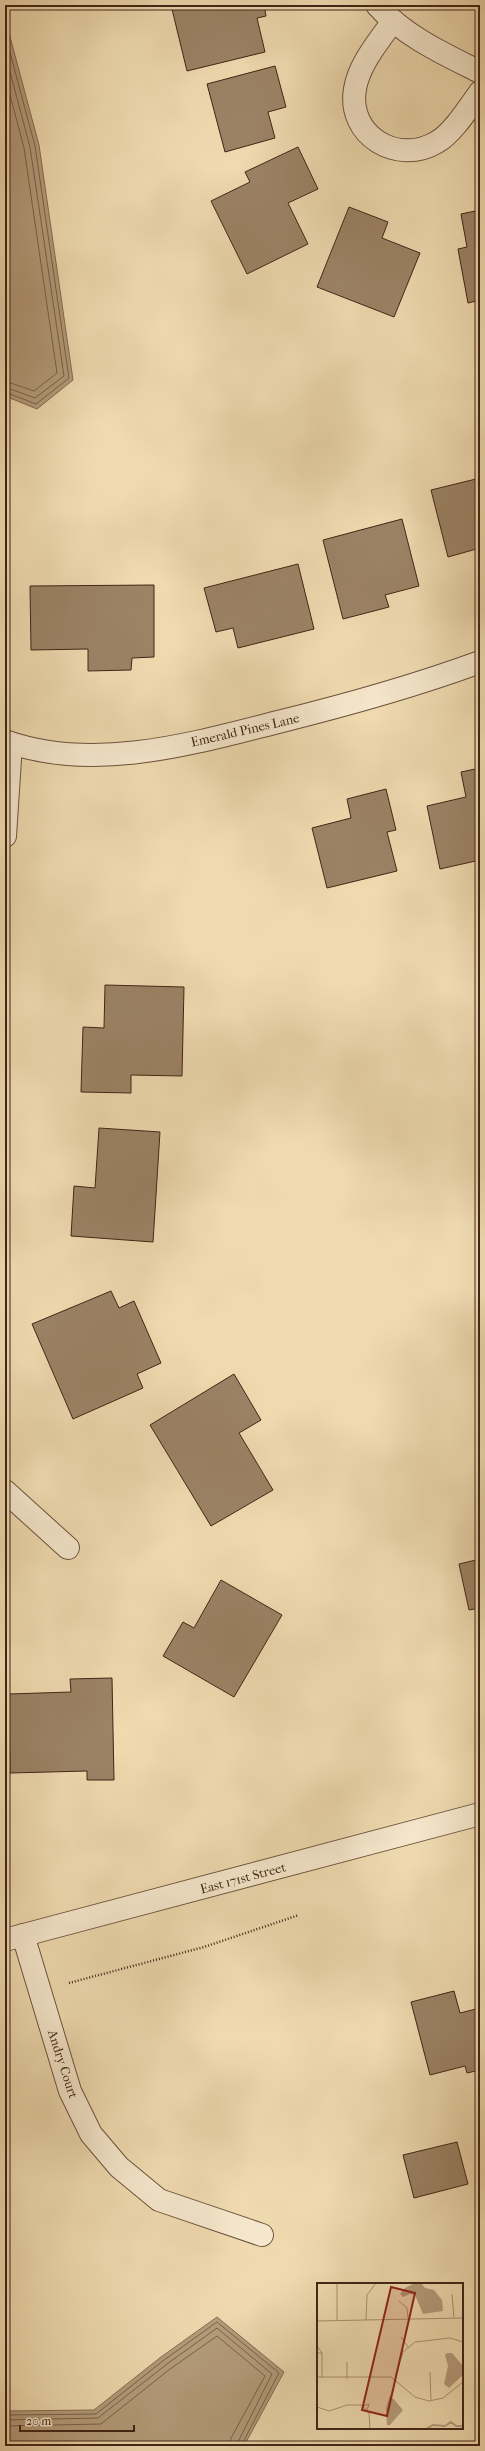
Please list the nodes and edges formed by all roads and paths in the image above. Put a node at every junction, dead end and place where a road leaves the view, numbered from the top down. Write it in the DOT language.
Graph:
graph roads {
  1 [pos="377,5"];
  2 [pos="393,20"];
  3 [pos="480,72"];
  4 [pos="480,92"];
  5 [pos="480,662"];
  6 [pos="8,742"];
  7 [pos="5,836"];
  8 [pos="5,1490"];
  9 [pos="68,1548"];
  10 [pos="480,1814"];
  11 [pos="299,1915"];
  12 [pos="14,1937"];
  13 [pos="40,1991"];
  14 [pos="262,2235"];
  1 -- 2 [label="street"];
  2 -- 3 [label="street"];
  2 -- 4 [label="street"];
  5 -- 6 [label="street, Emerald Pines Lane"];
  6 -- 7 [label="street"];
  8 -- 9 [label="street"];
  10 -- 12 [label="street, East 171st Street"];
  11 -- 13 [label="path"];
  12 -- 13 [label="street, Andry Court"];
  13 -- 14 [label="street, Andry Court"];
}
